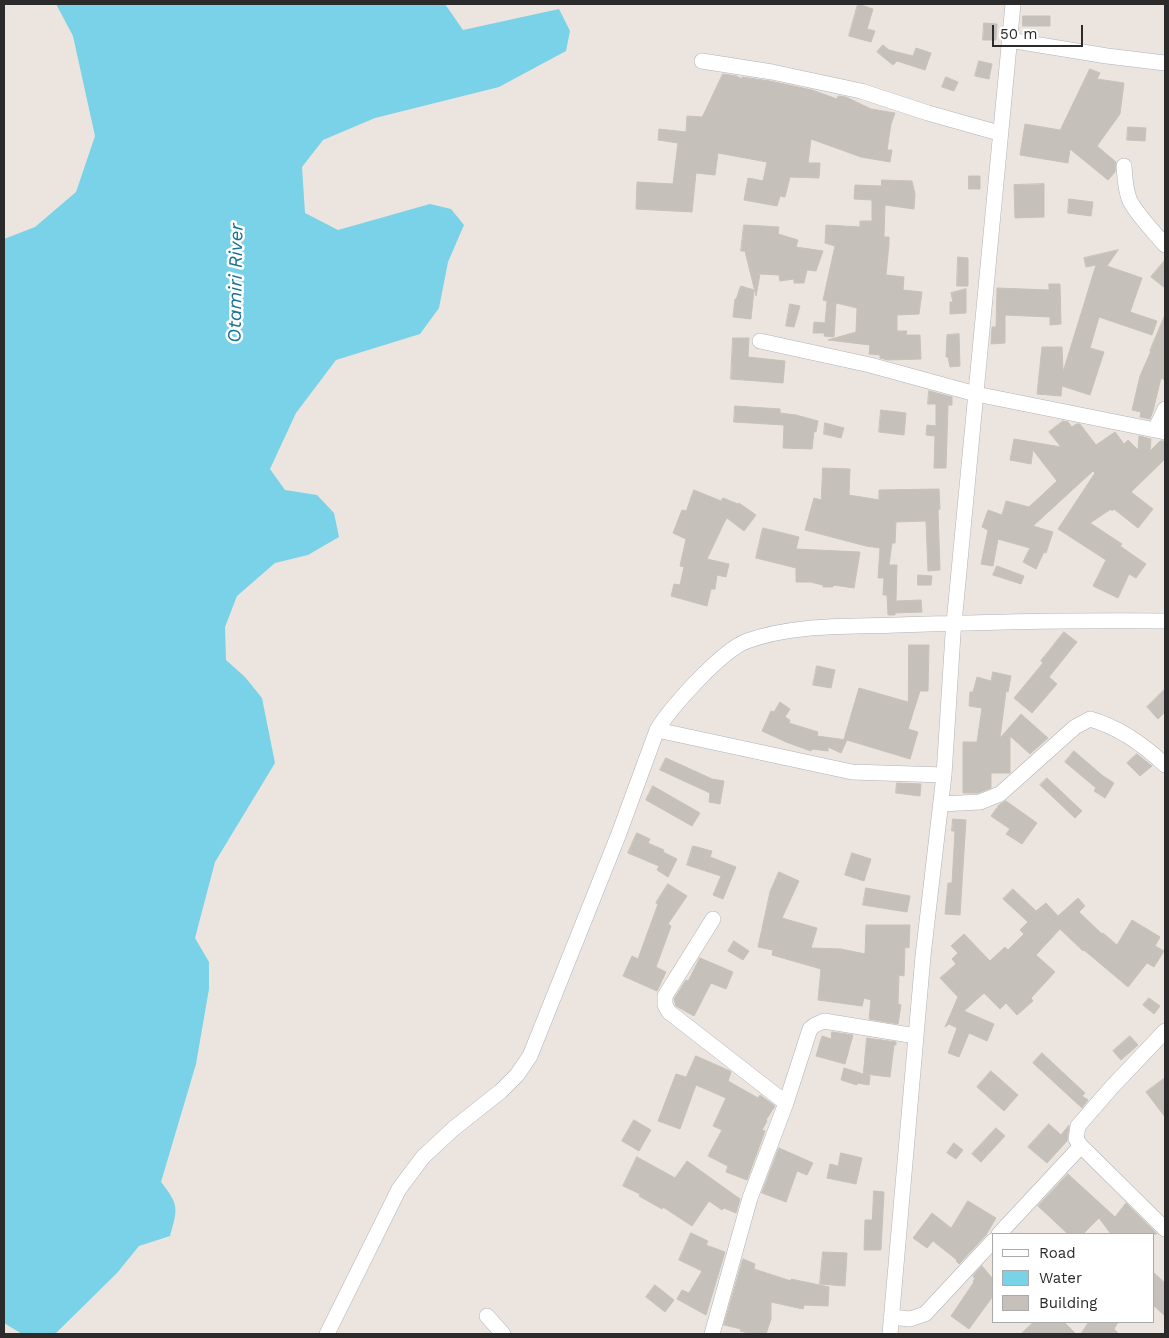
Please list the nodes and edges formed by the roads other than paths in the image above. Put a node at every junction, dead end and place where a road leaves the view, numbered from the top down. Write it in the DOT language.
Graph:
graph roads {
  1 [pos="1013,4"];
  2 [pos="1009,40"];
  3 [pos="702,61"];
  4 [pos="1165,62"];
  5 [pos="999,133"];
  6 [pos="1124,166"];
  7 [pos="1165,244"];
  8 [pos="760,341"];
  9 [pos="976,394"];
  10 [pos="1165,409"];
  11 [pos="1160,431"];
  12 [pos="1165,621"];
  13 [pos="954,624"];
  14 [pos="656,730"];
  15 [pos="1165,765"];
  16 [pos="944,774"];
  17 [pos="941,804"];
  18 [pos="713,919"];
  19 [pos="1165,1030"];
  20 [pos="916,1036"];
  21 [pos="786,1102"];
  22 [pos="1081,1146"];
  23 [pos="1165,1229"];
  24 [pos="1000,1233"];
  25 [pos="992,1242"];
  26 [pos="487,1316"];
  27 [pos="892,1317"];
  28 [pos="327,1334"];
  29 [pos="503,1334"];
  30 [pos="712,1334"];
  31 [pos="890,1334"];
  1 -- 2 [label="street"];
  2 -- 4 [label="street"];
  2 -- 5 [label="street"];
  3 -- 5 [label="street"];
  5 -- 9 [label="street"];
  6 -- 7 [label="street"];
  8 -- 9 [label="street"];
  9 -- 11 [label="street"];
  9 -- 13 [label="street"];
  10 -- 11 [label="street"];
  12 -- 13 [label="street"];
  13 -- 14 [label="street"];
  13 -- 16 [label="street"];
  14 -- 16 [label="street"];
  14 -- 28 [label="street"];
  15 -- 17 [label="street"];
  16 -- 17 [label="street"];
  17 -- 20 [label="street"];
  18 -- 21 [label="street"];
  19 -- 22 [label="street"];
  20 -- 21 [label="street"];
  20 -- 27 [label="street"];
  21 -- 30 [label="street"];
  22 -- 23 [label="street"];
  22 -- 24 [label="street"];
  25 -- 27 [label="street"];
  26 -- 29 [label="street"];
  27 -- 31 [label="street"];
}
